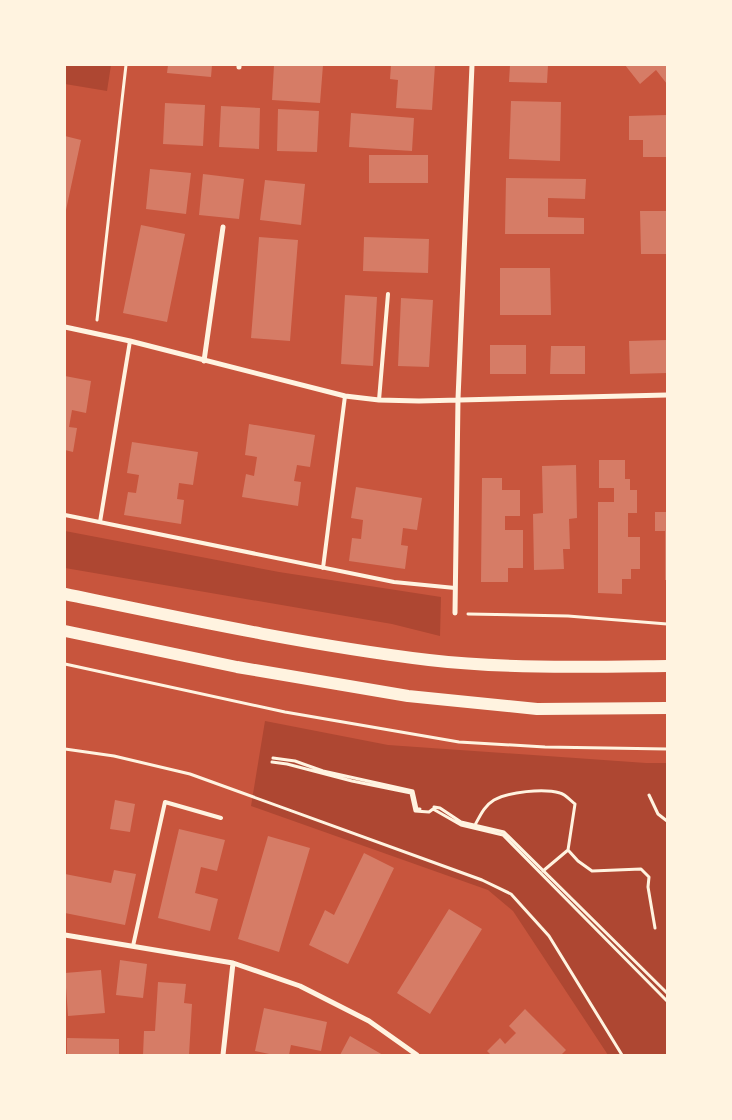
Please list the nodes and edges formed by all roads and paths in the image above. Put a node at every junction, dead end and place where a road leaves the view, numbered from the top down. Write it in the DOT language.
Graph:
graph roads {
  1 [pos="126,65"];
  2 [pos="472,65"];
  3 [pos="223,227"];
  4 [pos="388,294"];
  5 [pos="65,327"];
  6 [pos="96,333"];
  7 [pos="130,341"];
  8 [pos="204,361"];
  9 [pos="667,395"];
  10 [pos="345,396"];
  11 [pos="458,399"];
  12 [pos="379,400"];
  13 [pos="65,515"];
  14 [pos="100,522"];
  15 [pos="324,568"];
  16 [pos="455,588"];
  17 [pos="65,594"];
  18 [pos="455,613"];
  19 [pos="667,624"];
  20 [pos="65,631"];
  21 [pos="65,664"];
  22 [pos="667,666"];
  23 [pos="667,708"];
  24 [pos="65,749"];
  25 [pos="667,749"];
  26 [pos="649,795"];
  27 [pos="221,818"];
  28 [pos="667,821"];
  29 [pos="476,825"];
  30 [pos="568,850"];
  31 [pos="543,871"];
  32 [pos="655,928"];
  33 [pos="65,935"];
  34 [pos="133,946"];
  35 [pos="233,963"];
  36 [pos="667,993"];
  37 [pos="667,1001"];
  38 [pos="223,1055"];
  39 [pos="417,1055"];
  40 [pos="622,1055"];
  1 -- 6 [label="path"];
  2 -- 11 [label="street"];
  3 -- 8 [label="street"];
  4 -- 12 [label="lane"];
  5 -- 6 [label="street"];
  6 -- 7 [label="street"];
  7 -- 8 [label="street"];
  7 -- 14 [label="lane"];
  8 -- 10 [label="street"];
  9 -- 11 [label="street"];
  10 -- 12 [label="street"];
  10 -- 15 [label="lane"];
  11 -- 12 [label="street"];
  11 -- 16 [label="street"];
  13 -- 14 [label="lane"];
  14 -- 15 [label="lane"];
  15 -- 16 [label="lane"];
  16 -- 18 [label="street"];
  17 -- 22 [label="main road"];
  18 -- 19 [label="path"];
  20 -- 23 [label="main road"];
  21 -- 25 [label="path"];
  24 -- 40 [label="path"];
  26 -- 28 [label="path"];
  27 -- 34 [label="lane"];
  29 -- 30 [label="path"];
  29 -- 31 [label="path"];
  29 -- 37 [label="path"];
  30 -- 31 [label="path"];
  30 -- 32 [label="path"];
  31 -- 36 [label="path"];
  33 -- 34 [label="street"];
  34 -- 35 [label="street"];
  35 -- 38 [label="street"];
  35 -- 39 [label="street"];
}
